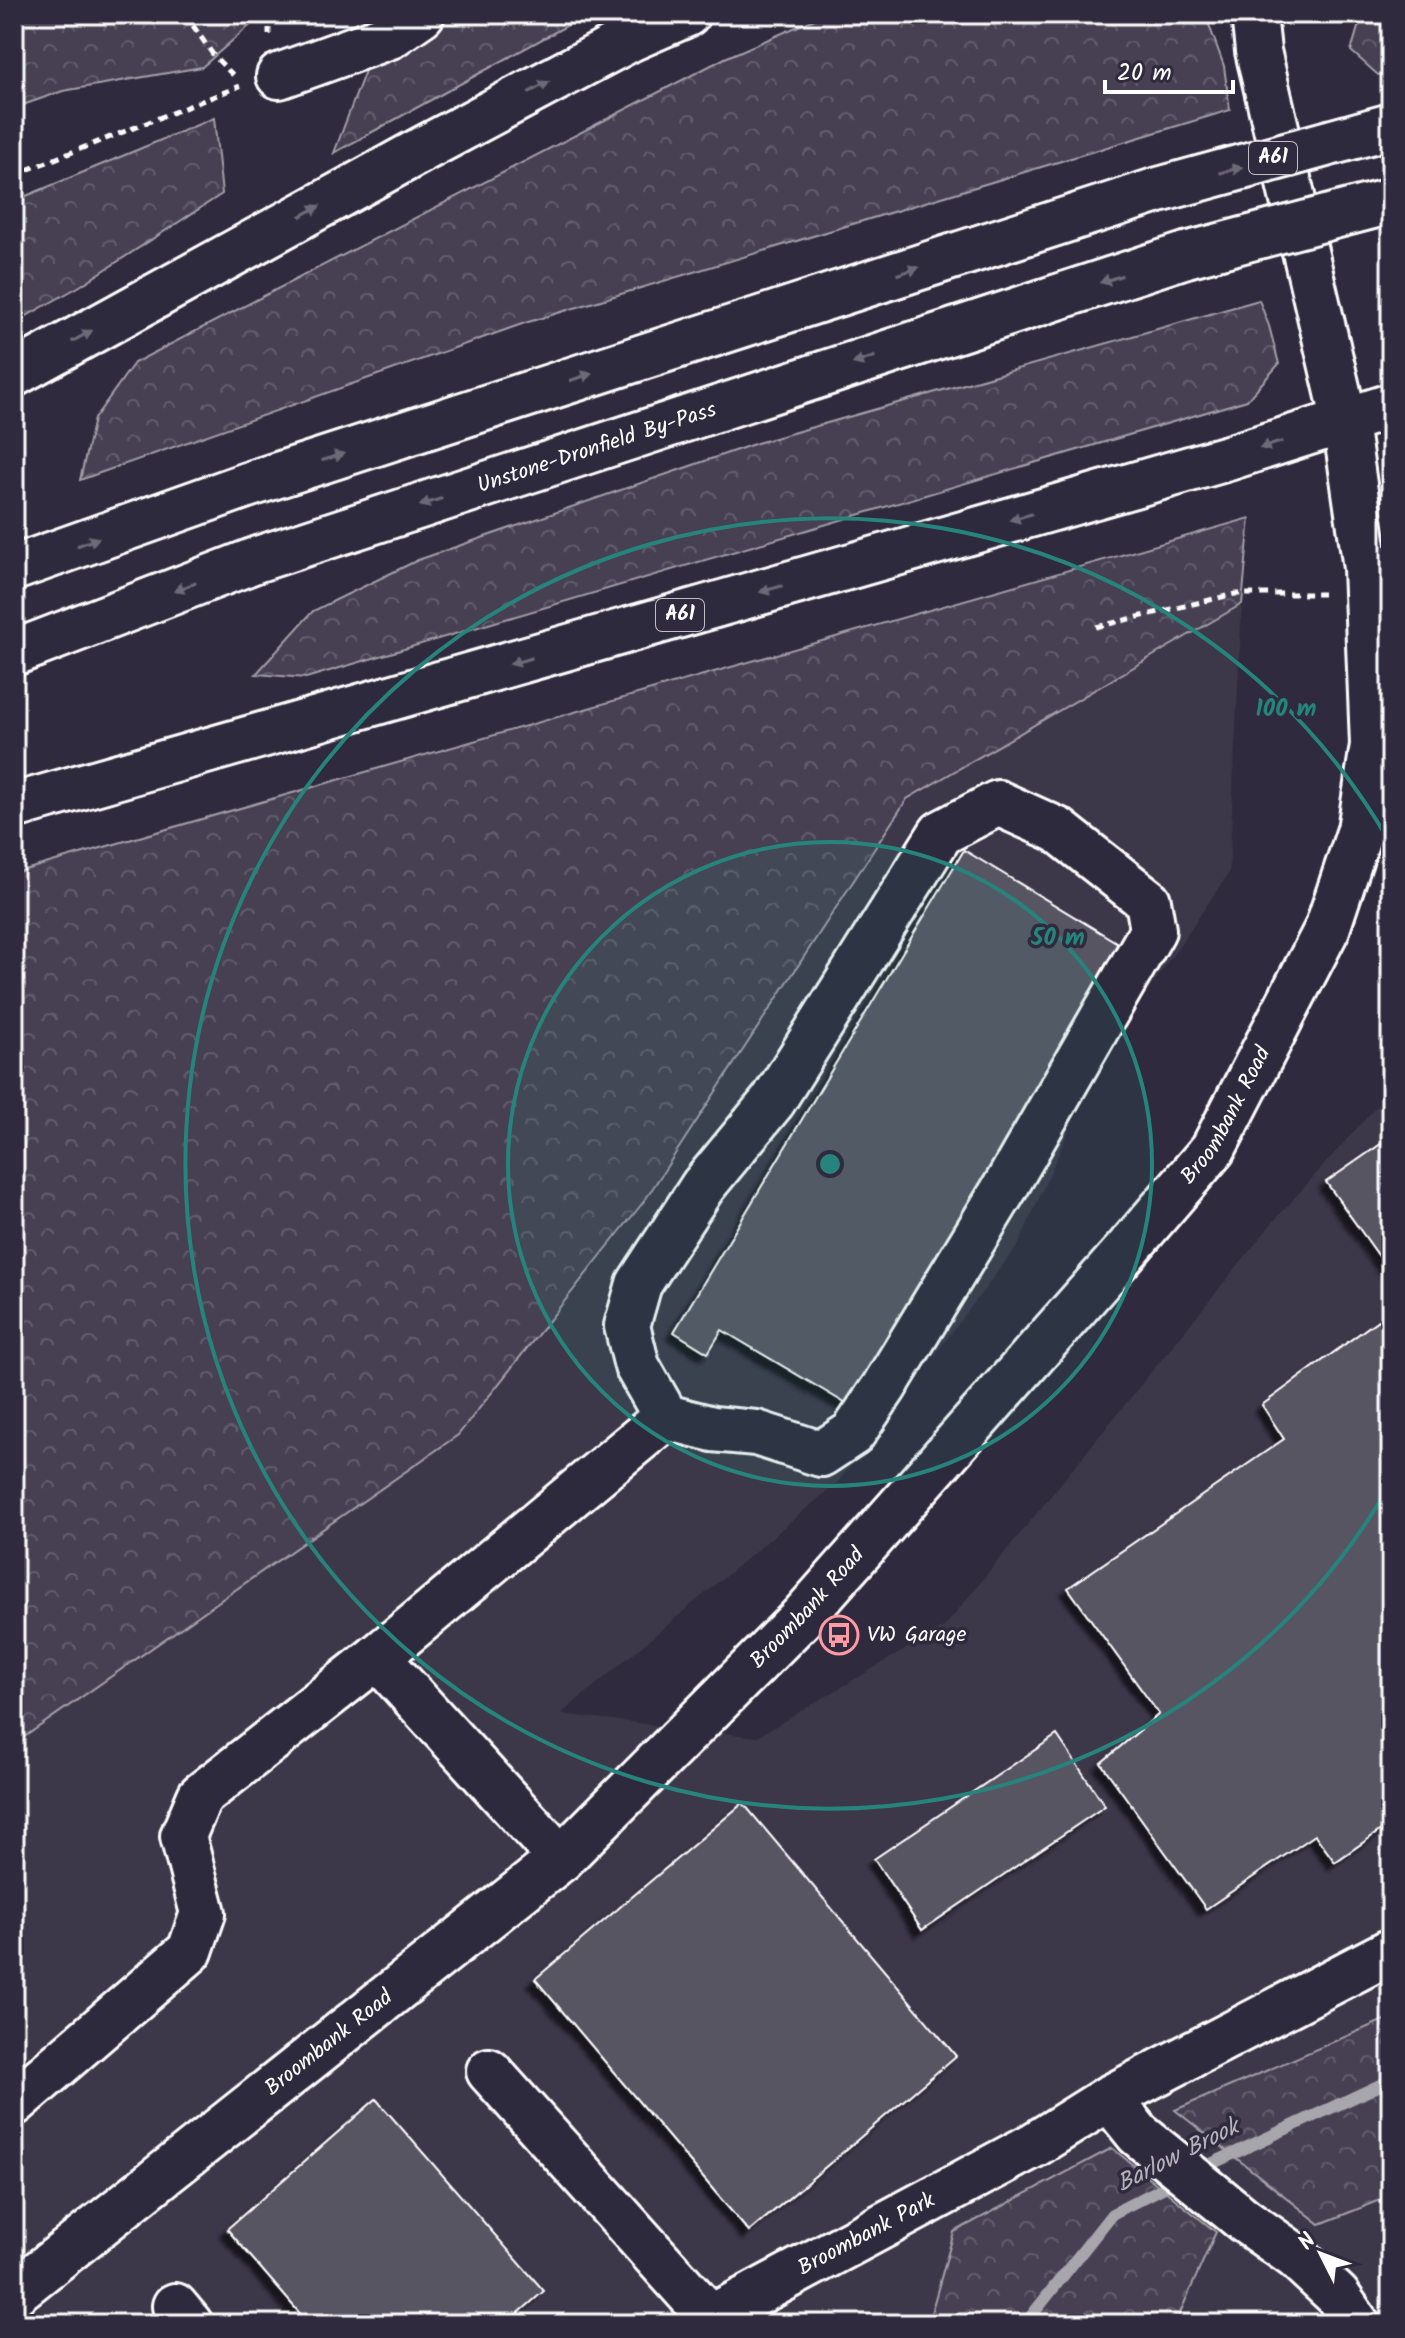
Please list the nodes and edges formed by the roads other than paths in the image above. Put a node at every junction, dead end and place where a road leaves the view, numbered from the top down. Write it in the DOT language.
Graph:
graph roads {
  1 [pos="422,14"];
  2 [pos="687,14"];
  3 [pos="1250,26"];
  4 [pos="261,81"];
  5 [pos="1391,126"];
  6 [pos="1391,201"];
  7 [pos="14,374"];
  8 [pos="1391,406"];
  9 [pos="1345,422"];
  10 [pos="14,568"];
  11 [pos="1375,583"];
  12 [pos="14,653"];
  13 [pos="1382,745"];
  14 [pos="14,806"];
  15 [pos="666,1417"];
  16 [pos="377,1657"];
  17 [pos="561,1859"];
  18 [pos="1391,1951"];
  19 [pos="489,2071"];
  20 [pos="1109,2098"];
  21 [pos="14,2103"];
  22 [pos="14,2293"];
  23 [pos="705,2321"];
  24 [pos="1357,2324"];
  1 -- 4 [label="main road"];
  7 -- 2 [label="main road, one-way"];
  3 -- 9 [label="main road, Broombank Road"];
  10 -- 5 [label="main road, A61, one-way, bridge"];
  6 -- 12 [label="main road, Unstone-Dronfield By-Pass, one-way, bridge"];
  8 -- 9 [label="main road, A61"];
  9 -- 11 [label="main road, Broombank Road"];
  9 -- 14 [label="main road, A61, one-way"];
  11 -- 13 [label="main road, Broombank Road"];
  13 -- 17 [label="main road, Broombank Road"];
  15 -- 15 [label="main road"];
  15 -- 16 [label="main road"];
  16 -- 17 [label="main road"];
  16 -- 21 [label="main road"];
  17 -- 22 [label="main road, Broombank Road"];
  18 -- 20 [label="main road, Broombank Park"];
  19 -- 23 [label="main road"];
  20 -- 23 [label="main road, Broombank Park"];
  20 -- 24 [label="main road"];
}
